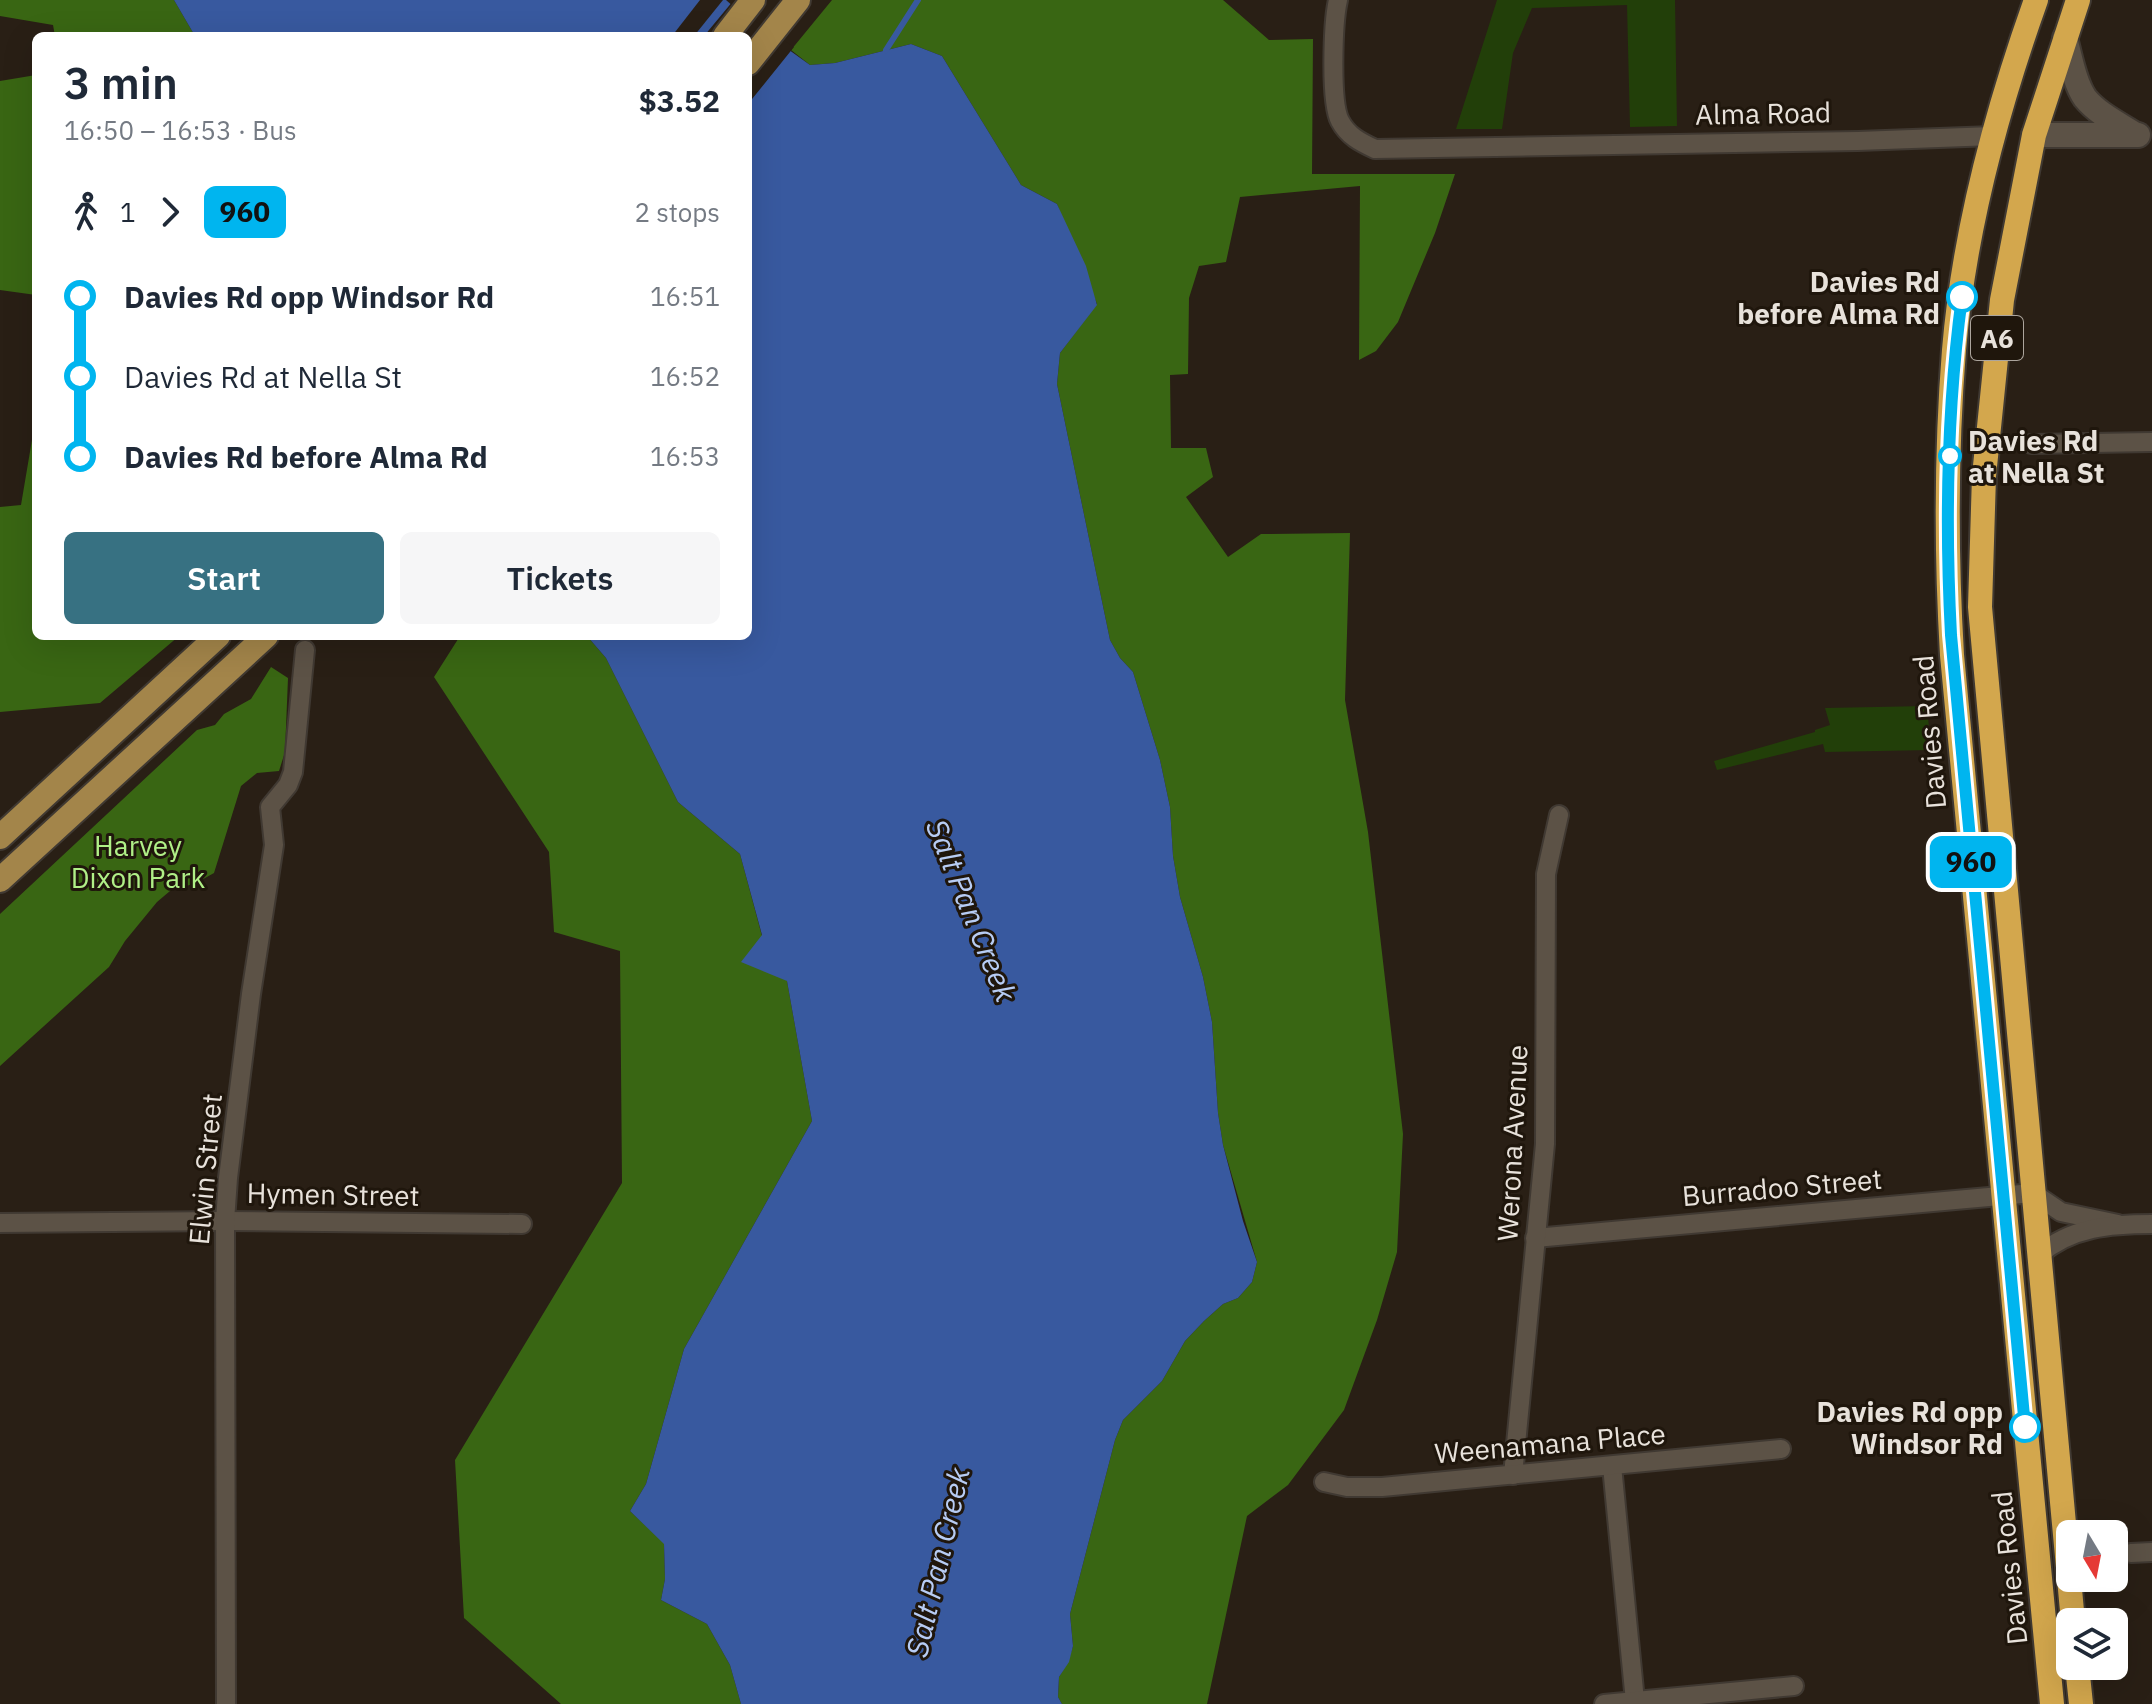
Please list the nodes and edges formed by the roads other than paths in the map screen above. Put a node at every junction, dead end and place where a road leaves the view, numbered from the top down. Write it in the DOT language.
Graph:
graph roads {
  1 [pos="753,0"];
  2 [pos="798,0"];
  3 [pos="1338,0"];
  4 [pos="2036,0"];
  5 [pos="2078,0"];
  6 [pos="728,32"];
  7 [pos="2065,38"];
  8 [pos="752,58"];
  9 [pos="2034,135"];
  10 [pos="2144,135"];
  11 [pos="1993,136"];
  12 [pos="2152,442"];
  13 [pos="2031,444"];
  14 [pos="214,640"];
  15 [pos="262,640"];
  16 [pos="305,650"];
  17 [pos="1559,815"];
  18 [pos="0,837"];
  19 [pos="0,880"];
  20 [pos="2033,1193"];
  21 [pos="2003,1194"];
  22 [pos="225,1221"];
  23 [pos="0,1223"];
  24 [pos="522,1224"];
  25 [pos="2118,1224"];
  26 [pos="2152,1224"];
  27 [pos="1535,1238"];
  28 [pos="2039,1255"];
  29 [pos="1781,1449"];
  30 [pos="1612,1466"];
  31 [pos="1513,1475"];
  32 [pos="1324,1482"];
  33 [pos="2152,1552"];
  34 [pos="2131,1553"];
  35 [pos="2072,1608"];
  36 [pos="2078,1680"];
  37 [pos="1794,1686"];
  38 [pos="1635,1701"];
  39 [pos="226,1704"];
  40 [pos="1604,1704"];
  41 [pos="2052,1704"];
  42 [pos="2081,1704"];
  1 -- 6 [label="main road"];
  2 -- 8 [label="main road"];
  3 -- 11 [label="street, Alma Road"];
  4 -- 11 [label="highway, Davies Road / A6"];
  5 -- 7 [label="highway, Davies Road / A6"];
  7 -- 9 [label="highway, Davies Road / A6"];
  7 -- 10 [label="main road"];
  9 -- 10 [label="main road, Alma Road"];
  9 -- 11 [label="highway, Alma Road"];
  9 -- 20 [label="highway, Davies Road / A6"];
  11 -- 21 [label="highway, Davies Road / A6"];
  12 -- 13 [label="street"];
  14 -- 18 [label="main road"];
  15 -- 19 [label="main road"];
  16 -- 22 [label="street, Elwin Street"];
  17 -- 27 [label="street, Werona Avenue"];
  20 -- 21 [label="street, Burradoo Street"];
  20 -- 25 [label="street"];
  20 -- 28 [label="highway, Davies Road / A6"];
  21 -- 27 [label="street, Burradoo Street"];
  21 -- 41 [label="highway, Davies Road / A6"];
  22 -- 23 [label="street, Hymen Street"];
  22 -- 24 [label="street, Hymen Street"];
  22 -- 39 [label="street, Elwin Street"];
  25 -- 26 [label="street"];
  25 -- 28 [label="street"];
  27 -- 31 [label="street, Werona Avenue"];
  28 -- 35 [label="highway, Davies Road / A6"];
  29 -- 30 [label="street, Weenamana Place"];
  30 -- 31 [label="street, Weenamana Place"];
  30 -- 38 [label="street"];
  31 -- 32 [label="street, Weenamana Place"];
  33 -- 34 [label="street"];
  36 -- 42 [label="highway"];
  37 -- 38 [label="street"];
  38 -- 40 [label="street"];
}
